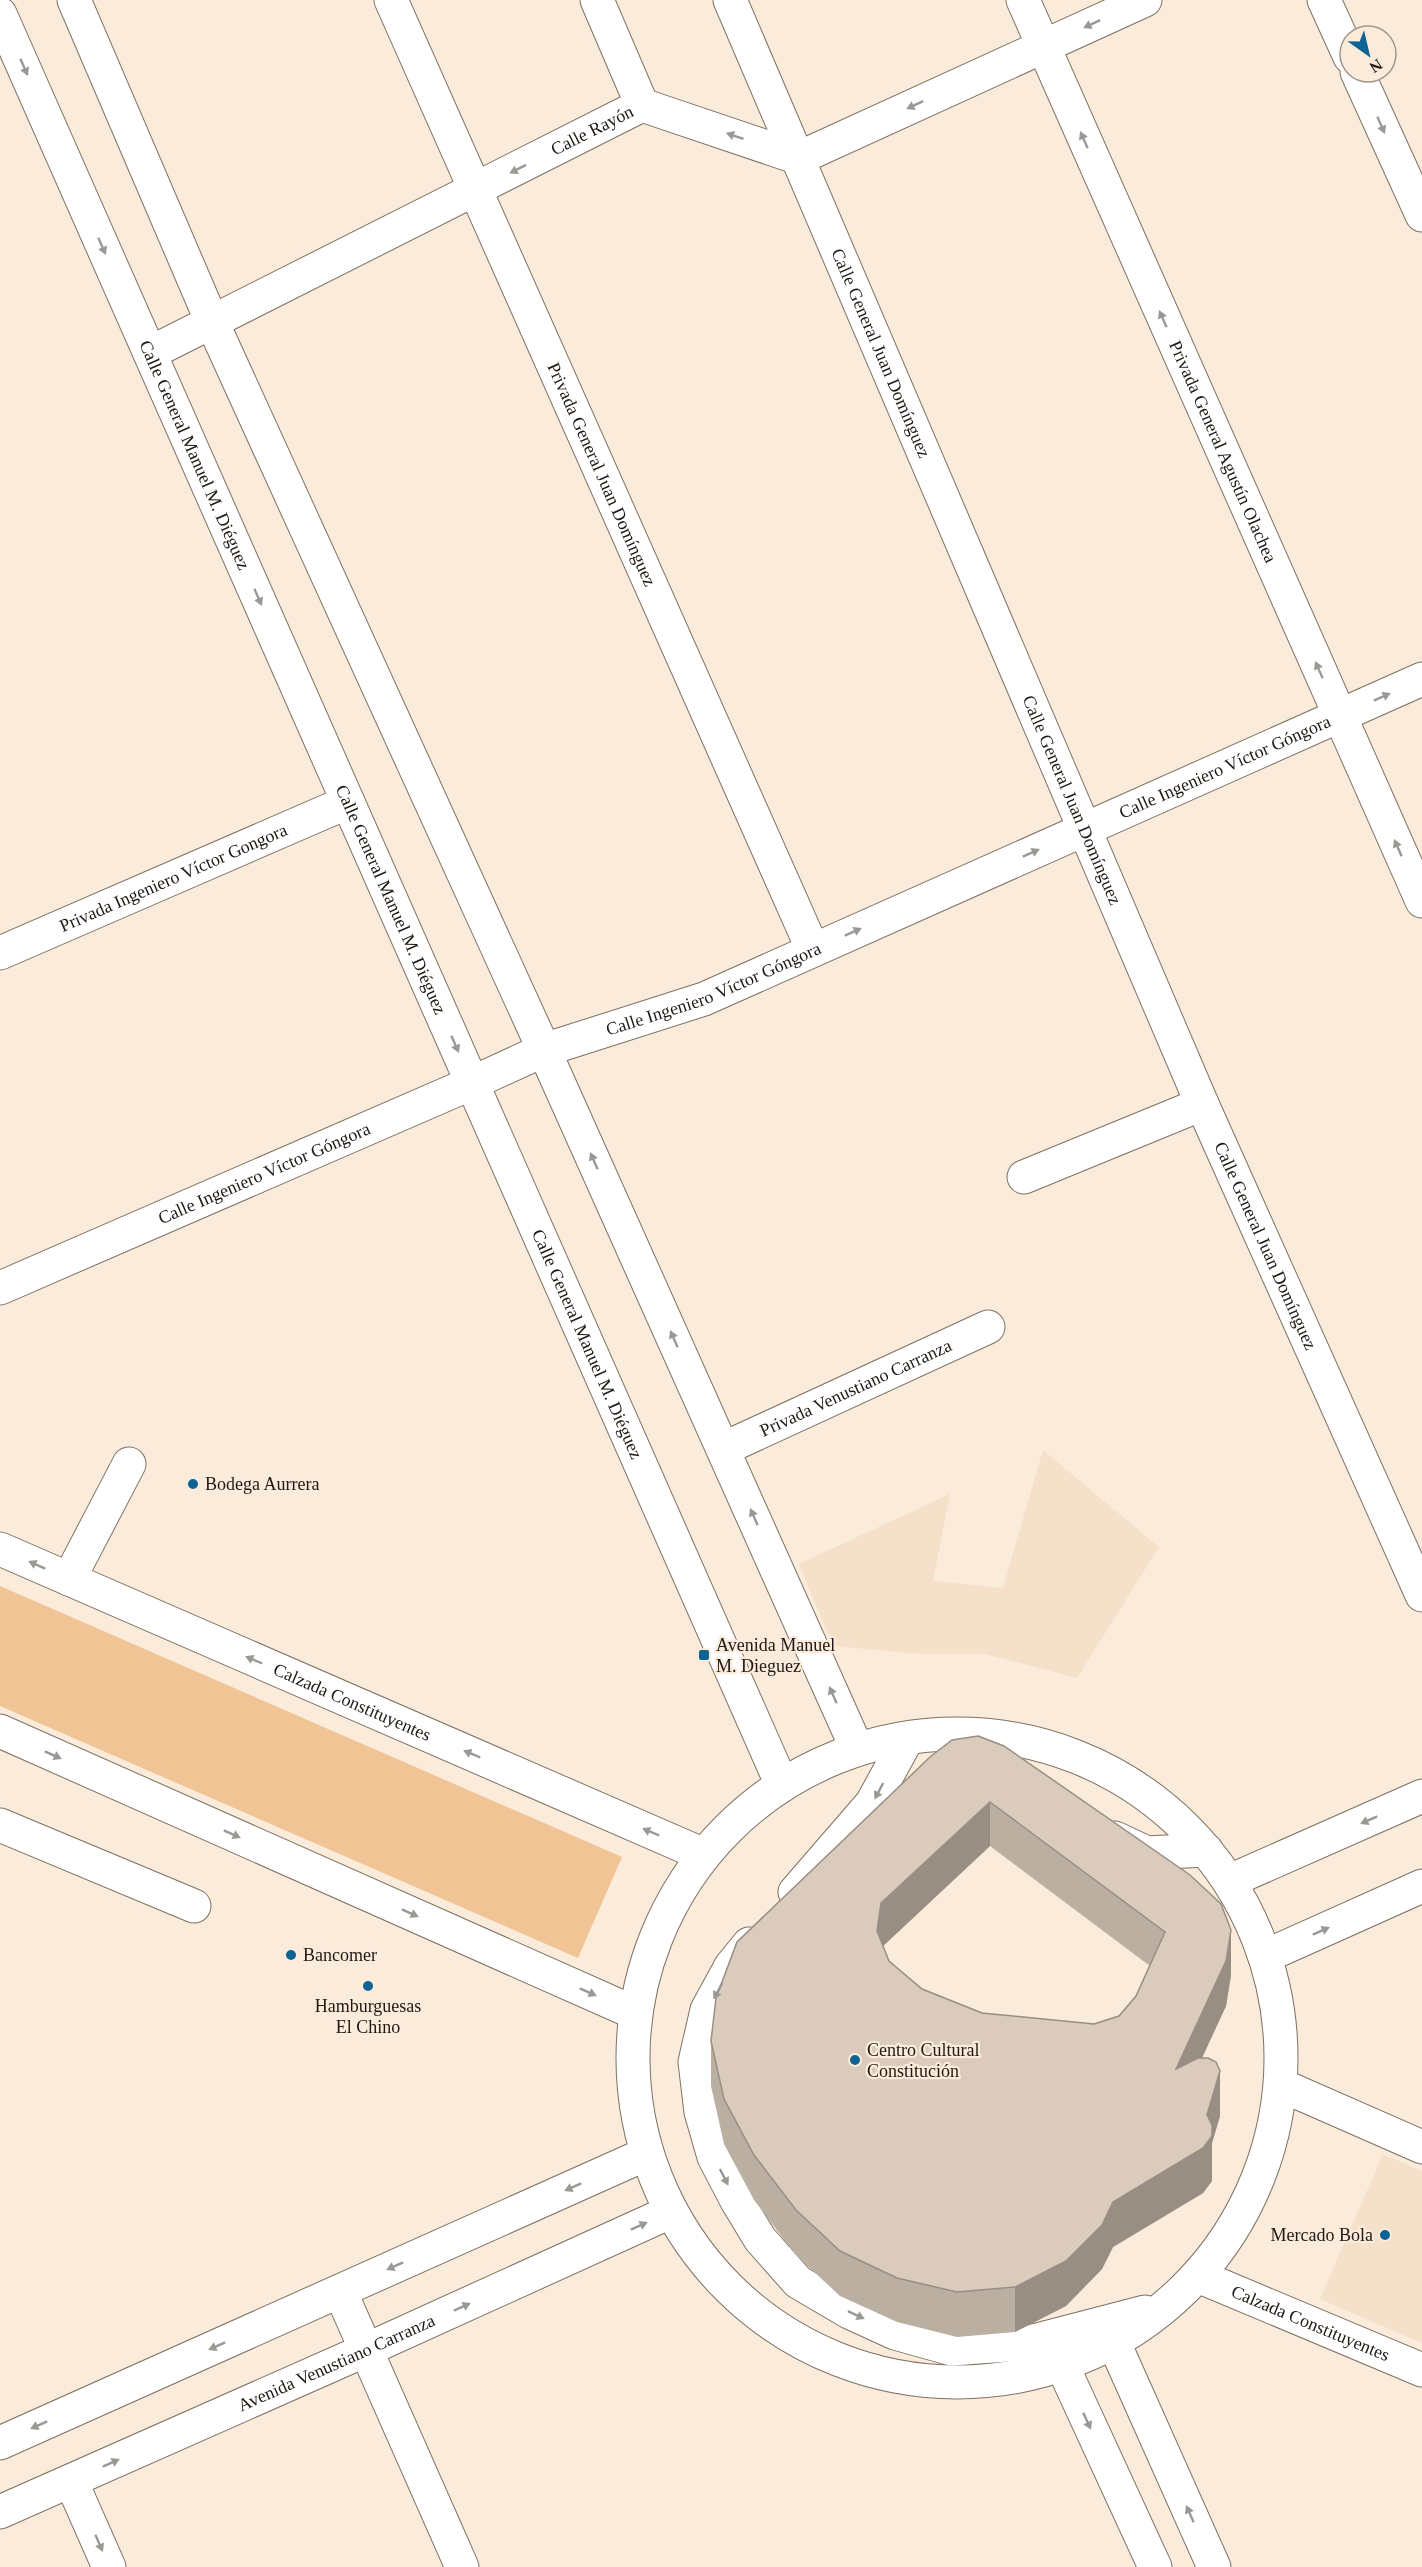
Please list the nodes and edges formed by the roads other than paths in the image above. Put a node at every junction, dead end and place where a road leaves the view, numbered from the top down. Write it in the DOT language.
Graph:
graph roads {
  1 [pos="74,0"];
  2 [pos="390,0"];
  3 [pos="597,0"];
  4 [pos="730,0"];
  5 [pos="1023,0"];
  6 [pos="1145,0"];
  7 [pos="1324,0"];
  8 [pos="0,14"];
  9 [pos="1338,31"];
  10 [pos="1043,47"];
  11 [pos="1362,84"];
  12 [pos="642,105"];
  13 [pos="799,158"];
  14 [pos="475,191"];
  15 [pos="1422,215"];
  16 [pos="212,322"];
  17 [pos="150,353"];
  18 [pos="1422,679"];
  19 [pos="1339,716"];
  20 [pos="348,802"];
  21 [pos="1085,829"];
  22 [pos="1422,901"];
  23 [pos="813,950"];
  24 [pos="0,953"];
  25 [pos="544,1050"];
  26 [pos="472,1083"];
  27 [pos="1202,1104"];
  28 [pos="1024,1177"];
  29 [pos="0,1288"];
  30 [pos="988,1327"];
  31 [pos="723,1449"];
  32 [pos="129,1464"];
  33 [pos="1,1548"];
  34 [pos="69,1579"];
  35 [pos="1422,1595"];
  36 [pos="0,1731"];
  37 [pos="965,1734"];
  38 [pos="907,1739"];
  39 [pos="857,1749"];
  40 [pos="997,1766"];
  41 [pos="782,1785"];
  42 [pos="1422,1796"];
  43 [pos="0,1825"];
  44 [pos="1093,1828"];
  45 [pos="1206,1850"];
  46 [pos="704,1855"];
  47 [pos="1232,1880"];
  48 [pos="1422,1886"];
  49 [pos="194,1906"];
  50 [pos="1268,1955"];
  51 [pos="635,2013"];
  52 [pos="1283,2086"];
  53 [pos="1422,2147"];
  54 [pos="646,2154"];
  55 [pos="670,2212"];
  56 [pos="1198,2276"];
  57 [pos="340,2291"];
  58 [pos="1155,2310"];
  59 [pos="1114,2343"];
  60 [pos="366,2350"];
  61 [pos="1063,2367"];
  62 [pos="1422,2370"];
  63 [pos="0,2443"];
  64 [pos="71,2481"];
  65 [pos="0,2512"];
  66 [pos="109,2567"];
  67 [pos="462,2567"];
  68 [pos="1155,2567"];
  69 [pos="1214,2567"];
  1 -- 16 [label="street"];
  2 -- 14 [label="street, Privada General Juan Domínguez"];
  3 -- 12 [label="street"];
  4 -- 13 [label="street, Calle General Juan Domínguez"];
  5 -- 10 [label="street, Privada General Agustín Olachea"];
  6 -- 10 [label="street, one-way"];
  7 -- 9 [label="street"];
  8 -- 17 [label="street, Calle General Manuel M. Diéguez, one-way"];
  10 -- 13 [label="street, one-way"];
  19 -- 10 [label="street, Privada General Agustín Olachea, one-way"];
  11 -- 15 [label="street, one-way"];
  13 -- 12 [label="street, Calle Rayón, one-way"];
  12 -- 14 [label="street, Calle Rayón, one-way"];
  13 -- 21 [label="street, Calle General Juan Domínguez"];
  14 -- 16 [label="street, Calle Rayón"];
  14 -- 23 [label="street, Privada General Juan Domínguez"];
  16 -- 17 [label="street, Calle Rayón"];
  16 -- 25 [label="street"];
  17 -- 20 [label="street, Calle General Manuel M. Diéguez, one-way"];
  19 -- 18 [label="street, Calle Ingeniero Víctor Góngora, one-way"];
  19 -- 21 [label="street, Calle Ingeniero Víctor Góngora"];
  22 -- 19 [label="street, Privada General Agustín Olachea, one-way"];
  20 -- 24 [label="street, Privada Ingeniero Víctor Gongora"];
  20 -- 26 [label="street, Calle General Manuel M. Diéguez, one-way"];
  23 -- 21 [label="street, Calle Ingeniero Víctor Góngora, one-way"];
  21 -- 27 [label="street, Calle General Juan Domínguez"];
  23 -- 25 [label="street, Calle Ingeniero Víctor Góngora"];
  25 -- 26 [label="street, Calle Ingeniero Víctor Góngora"];
  31 -- 25 [label="street, one-way"];
  26 -- 29 [label="street, Calle Ingeniero Víctor Góngora"];
  26 -- 41 [label="street, Calle General Manuel M. Diéguez"];
  27 -- 28 [label="street"];
  27 -- 35 [label="street, Calle General Juan Domínguez"];
  30 -- 31 [label="street, Privada Venustiano Carranza"];
  39 -- 31 [label="street, one-way"];
  32 -- 34 [label="street"];
  34 -- 33 [label="street, Calzada Constituyentes, one-way"];
  46 -- 34 [label="street, Calzada Constituyentes, one-way"];
  36 -- 51 [label="street, one-way"];
  37 -- 38 [label="street"];
  37 -- 40 [label="street"];
  37 -- 45 [label="street"];
  38 -- 39 [label="street"];
  38 -- 58 [label="street, one-way"];
  39 -- 41 [label="street"];
  41 -- 46 [label="street"];
  42 -- 47 [label="street, one-way"];
  43 -- 49 [label="street"];
  44 -- 45 [label="street"];
  45 -- 47 [label="street"];
  46 -- 51 [label="street"];
  47 -- 50 [label="street"];
  50 -- 48 [label="street, one-way"];
  50 -- 52 [label="street"];
  51 -- 54 [label="street"];
  52 -- 53 [label="street"];
  52 -- 56 [label="street"];
  54 -- 55 [label="street"];
  54 -- 57 [label="street, one-way"];
  60 -- 55 [label="street, Avenida Venustiano Carranza, one-way"];
  55 -- 61 [label="street"];
  56 -- 58 [label="street"];
  56 -- 62 [label="street, Calzada Constituyentes"];
  57 -- 60 [label="street"];
  57 -- 63 [label="street, one-way"];
  58 -- 59 [label="street"];
  59 -- 61 [label="street"];
  69 -- 59 [label="street, one-way"];
  64 -- 60 [label="street, Avenida Venustiano Carranza, one-way"];
  60 -- 67 [label="street"];
  61 -- 68 [label="street, one-way"];
  64 -- 65 [label="street, Avenida Venustiano Carranza"];
  64 -- 66 [label="street, one-way"];
}
